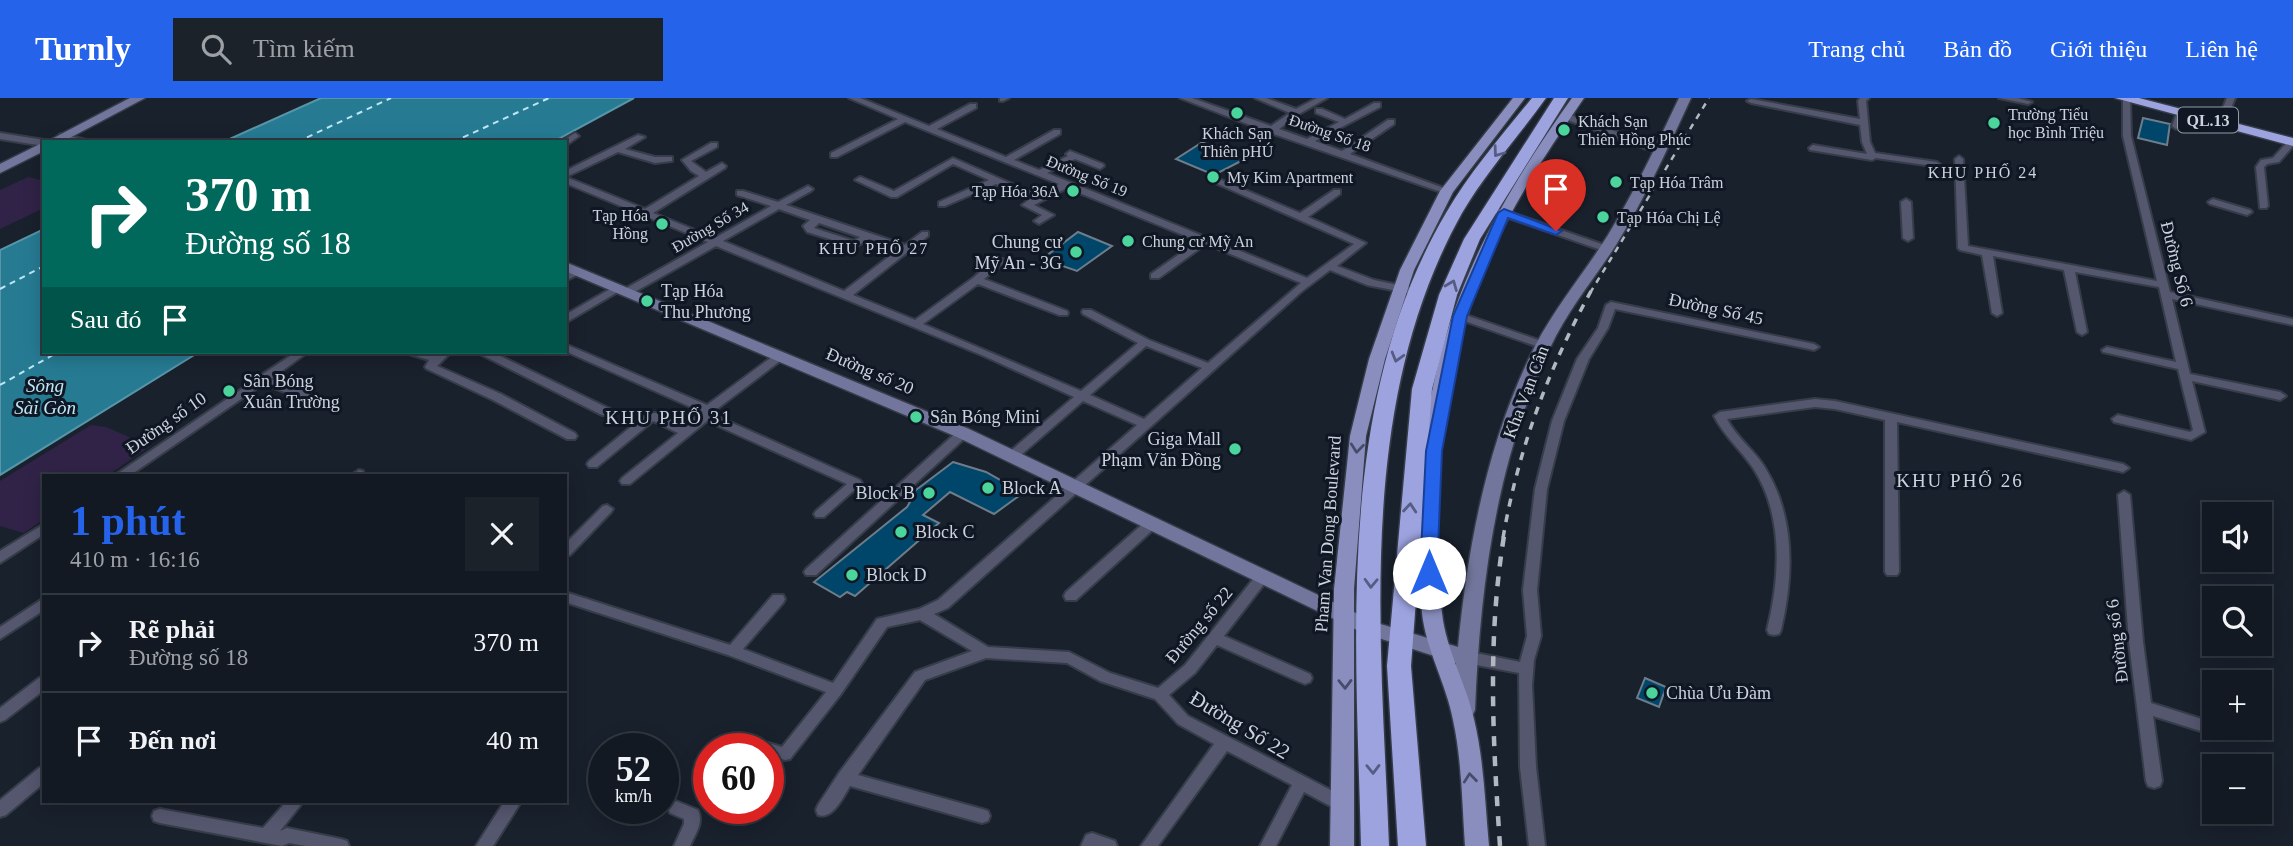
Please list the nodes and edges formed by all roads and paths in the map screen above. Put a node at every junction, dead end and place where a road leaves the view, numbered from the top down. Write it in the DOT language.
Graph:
graph roads {
  1 [pos="136,98"];
  2 [pos="853,98"];
  3 [pos="1184,98"];
  4 [pos="1216,98"];
  5 [pos="1259,98"];
  6 [pos="1323,98"];
  7 [pos="1578,98"];
  8 [pos="1685,98"];
  9 [pos="1865,98"];
  10 [pos="2003,98"];
  11 [pos="2147,98"];
  12 [pos="2231,98"];
  13 [pos="1526,99"];
  14 [pos="2124,99"];
  15 [pos="1751,101"];
  16 [pos="2028,102"];
  17 [pos="1377,105"];
  18 [pos="973,106"];
  19 [pos="1206,106"];
  20 [pos="1559,108"];
  21 [pos="1318,111"];
  22 [pos="1296,112"];
  23 [pos="2223,118"];
  24 [pos="904,119"];
  25 [pos="1346,122"];
  26 [pos="1391,122"];
  27 [pos="1865,123"];
  28 [pos="930,129"];
  29 [pos="1271,130"];
  30 [pos="1057,132"];
  31 [pos="0,136"];
  32 [pos="575,136"];
  33 [pos="641,137"];
  34 [pos="2293,137"];
  35 [pos="13,138"];
  36 [pos="57,139"];
  37 [pos="567,141"];
  38 [pos="1307,142"];
  39 [pos="2293,142"];
  40 [pos="0,143"];
  41 [pos="42,145"];
  42 [pos="715,145"];
  43 [pos="42,146"];
  44 [pos="1813,148"];
  45 [pos="617,149"];
  46 [pos="1661,151"];
  47 [pos="1343,154"];
  48 [pos="834,155"];
  49 [pos="1872,156"];
  50 [pos="669,159"];
  51 [pos="1959,159"];
  52 [pos="1007,160"];
  53 [pos="1937,165"];
  54 [pos="722,166"];
  55 [pos="1100,166"];
  56 [pos="0,169"];
  57 [pos="1040,173"];
  58 [pos="567,174"];
  59 [pos="706,176"];
  60 [pos="860,180"];
  61 [pos="567,181"];
  62 [pos="995,181"];
  63 [pos="1216,181"];
  64 [pos="1067,184"];
  65 [pos="808,189"];
  66 [pos="1447,191"];
  67 [pos="1336,192"];
  68 [pos="740,193"];
  69 [pos="1037,199"];
  70 [pos="1906,202"];
  71 [pos="2213,202"];
  72 [pos="942,205"];
  73 [pos="2263,206"];
  74 [pos="777,207"];
  75 [pos="1497,210"];
  76 [pos="2247,212"];
  77 [pos="644,214"];
  78 [pos="1301,217"];
  79 [pos="1039,220"];
  80 [pos="925,233"];
  81 [pos="1908,238"];
  82 [pos="1204,241"];
  83 [pos="713,243"];
  84 [pos="904,248"];
  85 [pos="1607,249"];
  86 [pos="1987,252"];
  87 [pos="999,261"];
  88 [pos="1331,267"];
  89 [pos="2070,268"];
  90 [pos="569,272"];
  91 [pos="1155,276"];
  92 [pos="977,280"];
  93 [pos="1308,282"];
  94 [pos="622,290"];
  95 [pos="2163,290"];
  96 [pos="1410,291"];
  97 [pos="846,295"];
  98 [pos="1087,312"];
  99 [pos="1063,313"];
  100 [pos="1997,313"];
  101 [pos="1460,316"];
  102 [pos="567,319"];
  103 [pos="2293,322"];
  104 [pos="916,324"];
  105 [pos="2082,331"];
  106 [pos="1145,342"];
  107 [pos="1543,345"];
  108 [pos="1814,347"];
  109 [pos="567,348"];
  110 [pos="2107,350"];
  111 [pos="300,354"];
  112 [pos="488,354"];
  113 [pos="441,355"];
  114 [pos="780,356"];
  115 [pos="1211,368"];
  116 [pos="2184,372"];
  117 [pos="260,379"];
  118 [pos="1087,396"];
  119 [pos="2280,396"];
  120 [pos="328,404"];
  121 [pos="606,412"];
  122 [pos="707,413"];
  123 [pos="1891,419"];
  124 [pos="2118,419"];
  125 [pos="1146,425"];
  126 [pos="686,432"];
  127 [pos="963,433"];
  128 [pos="571,436"];
  129 [pos="1012,457"];
  130 [pos="593,464"];
  131 [pos="2123,468"];
  132 [pos="123,474"];
  133 [pos="626,481"];
  134 [pos="1074,487"];
  135 [pos="1352,492"];
  136 [pos="1375,494"];
  137 [pos="2124,495"];
  138 [pos="607,509"];
  139 [pos="820,514"];
  140 [pos="1151,524"];
  141 [pos="42,529"];
  142 [pos="567,550"];
  143 [pos="0,558"];
  144 [pos="811,572"];
  145 [pos="1892,572"];
  146 [pos="1264,576"];
  147 [pos="1072,596"];
  148 [pos="567,598"];
  149 [pos="778,599"];
  150 [pos="42,604"];
  151 [pos="922,614"];
  152 [pos="1343,615"];
  153 [pos="1370,628"];
  154 [pos="1774,630"];
  155 [pos="0,634"];
  156 [pos="1216,638"];
  157 [pos="1400,640"];
  158 [pos="733,651"];
  159 [pos="1438,651"];
  160 [pos="985,652"];
  161 [pos="1466,657"];
  162 [pos="1527,669"];
  163 [pos="1305,678"];
  164 [pos="42,684"];
  165 [pos="836,690"];
  166 [pos="1160,695"];
  167 [pos="2144,706"];
  168 [pos="0,716"];
  169 [pos="1464,719"];
  170 [pos="2202,725"];
  171 [pos="1223,744"];
  172 [pos="784,754"];
  173 [pos="42,776"];
  174 [pos="845,778"];
  175 [pos="2154,781"];
  176 [pos="1300,785"];
  177 [pos="295,803"];
  178 [pos="512,803"];
  179 [pos="1342,804"];
  180 [pos="1,807"];
  181 [pos="679,809"];
  182 [pos="824,810"];
  183 [pos="160,816"];
  184 [pos="982,816"];
  185 [pos="279,837"];
  186 [pos="341,846"];
  187 [pos="484,846"];
  188 [pos="682,846"];
  189 [pos="1089,846"];
  190 [pos="1109,846"];
  191 [pos="1149,846"];
  192 [pos="1268,846"];
  193 [pos="1342,846"];
  194 [pos="1375,846"];
  195 [pos="1412,846"];
  196 [pos="1477,846"];
  197 [pos="1537,846"];
  1 -- 36 [label="street"];
  2 -- 24 [label="street, Đường Số 19"];
  3 -- 19 [label="street, Đường Số 18"];
  4 -- 19 [label="street"];
  5 -- 22 [label="street"];
  6 -- 22 [label="street"];
  7 -- 20 [label="main road"];
  8 -- 46 [label="street, Kha Vạn Cân"];
  9 -- 27 [label="street"];
  10 -- 16 [label="street"];
  11 -- 23 [label="highway, QL.13"];
  12 -- 23 [label="street"];
  13 -- 66 [label="main road, Pham Van Dong Boulevard"];
  13 -- 96 [label="highway, Pham Van Dong Boulevard, one-way"];
  14 -- 39 [label="highway, QL.13"];
  14 -- 95 [label="street, Đường Số 6"];
  15 -- 27 [label="street"];
  17 -- 25 [label="street"];
  18 -- 28 [label="street"];
  19 -- 29 [label="street, Đường Số 18"];
  20 -- 46 [label="street"];
  20 -- 75 [label="highway"];
  21 -- 25 [label="street"];
  22 -- 29 [label="street"];
  23 -- 34 [label="highway, QL.13"];
  24 -- 28 [label="street, Đường Số 19"];
  24 -- 48 [label="street"];
  25 -- 38 [label="street"];
  26 -- 47 [label="street"];
  27 -- 49 [label="street"];
  28 -- 52 [label="street, Đường Số 19"];
  29 -- 38 [label="street, Đường Số 18"];
  30 -- 52 [label="street"];
  31 -- 35 [label="street"];
  32 -- 37 [label="street"];
  33 -- 45 [label="street"];
  35 -- 40 [label="street"];
  35 -- 41 [label="street"];
  38 -- 47 [label="street, Đường Số 18"];
  39 -- 73 [label="street"];
  42 -- 59 [label="street"];
  43 -- 56 [label="street"];
  44 -- 49 [label="street"];
  45 -- 50 [label="street"];
  45 -- 58 [label="street"];
  46 -- 85 [label="street, Kha Vạn Cân"];
  47 -- 66 [label="street, Đường Số 18"];
  49 -- 53 [label="street"];
  51 -- 86 [label="street"];
  52 -- 57 [label="street, Đường Số 19"];
  54 -- 59 [label="street"];
  55 -- 57 [label="street"];
  57 -- 64 [label="street, Đường Số 19"];
  59 -- 77 [label="street"];
  60 -- 62 [label="street"];
  61 -- 77 [label="street"];
  62 -- 69 [label="street"];
  62 -- 72 [label="street"];
  63 -- 78 [label="street"];
  64 -- 69 [label="street"];
  64 -- 82 [label="street, Đường Số 19"];
  65 -- 74 [label="street, Đường Số 34"];
  66 -- 96 [label="main road, Pham Van Dong Boulevard"];
  67 -- 78 [label="street"];
  68 -- 74 [label="street"];
  69 -- 79 [label="street"];
  70 -- 81 [label="street"];
  71 -- 76 [label="street"];
  74 -- 83 [label="street, Đường Số 34"];
  74 -- 84 [label="street"];
  75 -- 85 [label="street"];
  75 -- 101 [label="main road"];
  157 -- 75 [label="highway, one-way"];
  77 -- 83 [label="street"];
  78 -- 88 [label="street"];
  80 -- 84 [label="street"];
  82 -- 91 [label="street"];
  82 -- 93 [label="street, Đường Số 19"];
  83 -- 94 [label="street, Đường Số 34"];
  83 -- 97 [label="street"];
  84 -- 97 [label="street"];
  85 -- 107 [label="street, Kha Vạn Cân"];
  86 -- 89 [label="street"];
  86 -- 100 [label="street"];
  87 -- 92 [label="street"];
  88 -- 93 [label="street"];
  88 -- 96 [label="street"];
  89 -- 95 [label="street"];
  89 -- 105 [label="street"];
  90 -- 94 [label="street, Đường số 20"];
  92 -- 99 [label="street"];
  92 -- 104 [label="street"];
  93 -- 115 [label="street"];
  94 -- 102 [label="street, Đường Số 34"];
  94 -- 114 [label="street, Đường số 20"];
  95 -- 103 [label="street"];
  95 -- 116 [label="street, Đường Số 6"];
  96 -- 135 [label="main road, Pham Van Dong Boulevard, one-way"];
  96 -- 136 [label="highway, Pham Van Dong Boulevard, one-way"];
  97 -- 104 [label="street"];
  98 -- 106 [label="street"];
  101 -- 107 [label="street"];
  101 -- 159 [label="main road"];
  104 -- 118 [label="street"];
  106 -- 115 [label="street"];
  106 -- 118 [label="street"];
  107 -- 161 [label="street, Kha Vạn Cân"];
  108 -- 162 [label="street, Đường Số 45"];
  109 -- 122 [label="street"];
  110 -- 116 [label="street"];
  111 -- 117 [label="street, Đường số 10"];
  112 -- 121 [label="street"];
  113 -- 128 [label="street"];
  114 -- 122 [label="street"];
  114 -- 127 [label="street, Đường số 20"];
  115 -- 125 [label="street"];
  116 -- 119 [label="street"];
  116 -- 124 [label="street, Đường Số 6"];
  117 -- 120 [label="street"];
  117 -- 132 [label="street, Đường số 10"];
  118 -- 125 [label="street"];
  118 -- 129 [label="street"];
  122 -- 126 [label="street"];
  122 -- 139 [label="street"];
  123 -- 131 [label="street"];
  123 -- 145 [label="street"];
  123 -- 154 [label="street"];
  125 -- 134 [label="street"];
  126 -- 130 [label="street"];
  126 -- 133 [label="street"];
  127 -- 129 [label="street, Đường số 20"];
  127 -- 144 [label="street"];
  129 -- 134 [label="street, Đường số 20"];
  134 -- 140 [label="street, Đường số 20"];
  134 -- 151 [label="street"];
  135 -- 136 [label="main road"];
  135 -- 152 [label="main road, Pham Van Dong Boulevard"];
  136 -- 153 [label="highway, Pham Van Dong Boulevard, one-way"];
  137 -- 167 [label="street, Đường số 6"];
  138 -- 142 [label="street"];
  140 -- 146 [label="street, Đường số 20"];
  140 -- 147 [label="street"];
  141 -- 143 [label="street"];
  146 -- 152 [label="street, Đường số 20"];
  146 -- 156 [label="street, Đường số 22"];
  148 -- 158 [label="street"];
  149 -- 158 [label="street"];
  150 -- 155 [label="street"];
  151 -- 160 [label="street"];
  151 -- 165 [label="street"];
  152 -- 153 [label="street, Đường số 20"];
  152 -- 179 [label="main road, Pham Van Dong Boulevard, one-way"];
  153 -- 157 [label="street, Đường số 20"];
  153 -- 194 [label="highway, Pham Van Dong Boulevard, one-way"];
  156 -- 163 [label="street"];
  156 -- 166 [label="street, Đường số 22"];
  157 -- 159 [label="street, Đường số 20"];
  157 -- 195 [label="highway"];
  158 -- 165 [label="street"];
  159 -- 161 [label="street, Đường số 20"];
  159 -- 169 [label="main road"];
  160 -- 166 [label="street, Đường Số 22"];
  160 -- 174 [label="street, Đường Số 22"];
  161 -- 162 [label="street"];
  161 -- 169 [label="street, Kha Vạn Cân"];
  162 -- 197 [label="street"];
  164 -- 168 [label="street"];
  165 -- 172 [label="street"];
  166 -- 171 [label="street, Đường Số 22"];
  167 -- 170 [label="street"];
  167 -- 175 [label="street, Đường số 6"];
  196 -- 169 [label="main road, one-way"];
  171 -- 176 [label="street, Đường Số 22"];
  171 -- 191 [label="street"];
  173 -- 180 [label="street"];
  174 -- 182 [label="street, Đường Số 22"];
  174 -- 184 [label="street"];
  176 -- 179 [label="street, Đường Số 22"];
  176 -- 192 [label="street"];
  177 -- 185 [label="street"];
  178 -- 187 [label="street"];
  179 -- 193 [label="main road, Pham Van Dong Boulevard"];
  181 -- 188 [label="street"];
  183 -- 185 [label="street"];
  185 -- 186 [label="street"];
  189 -- 190 [label="street"];
}
